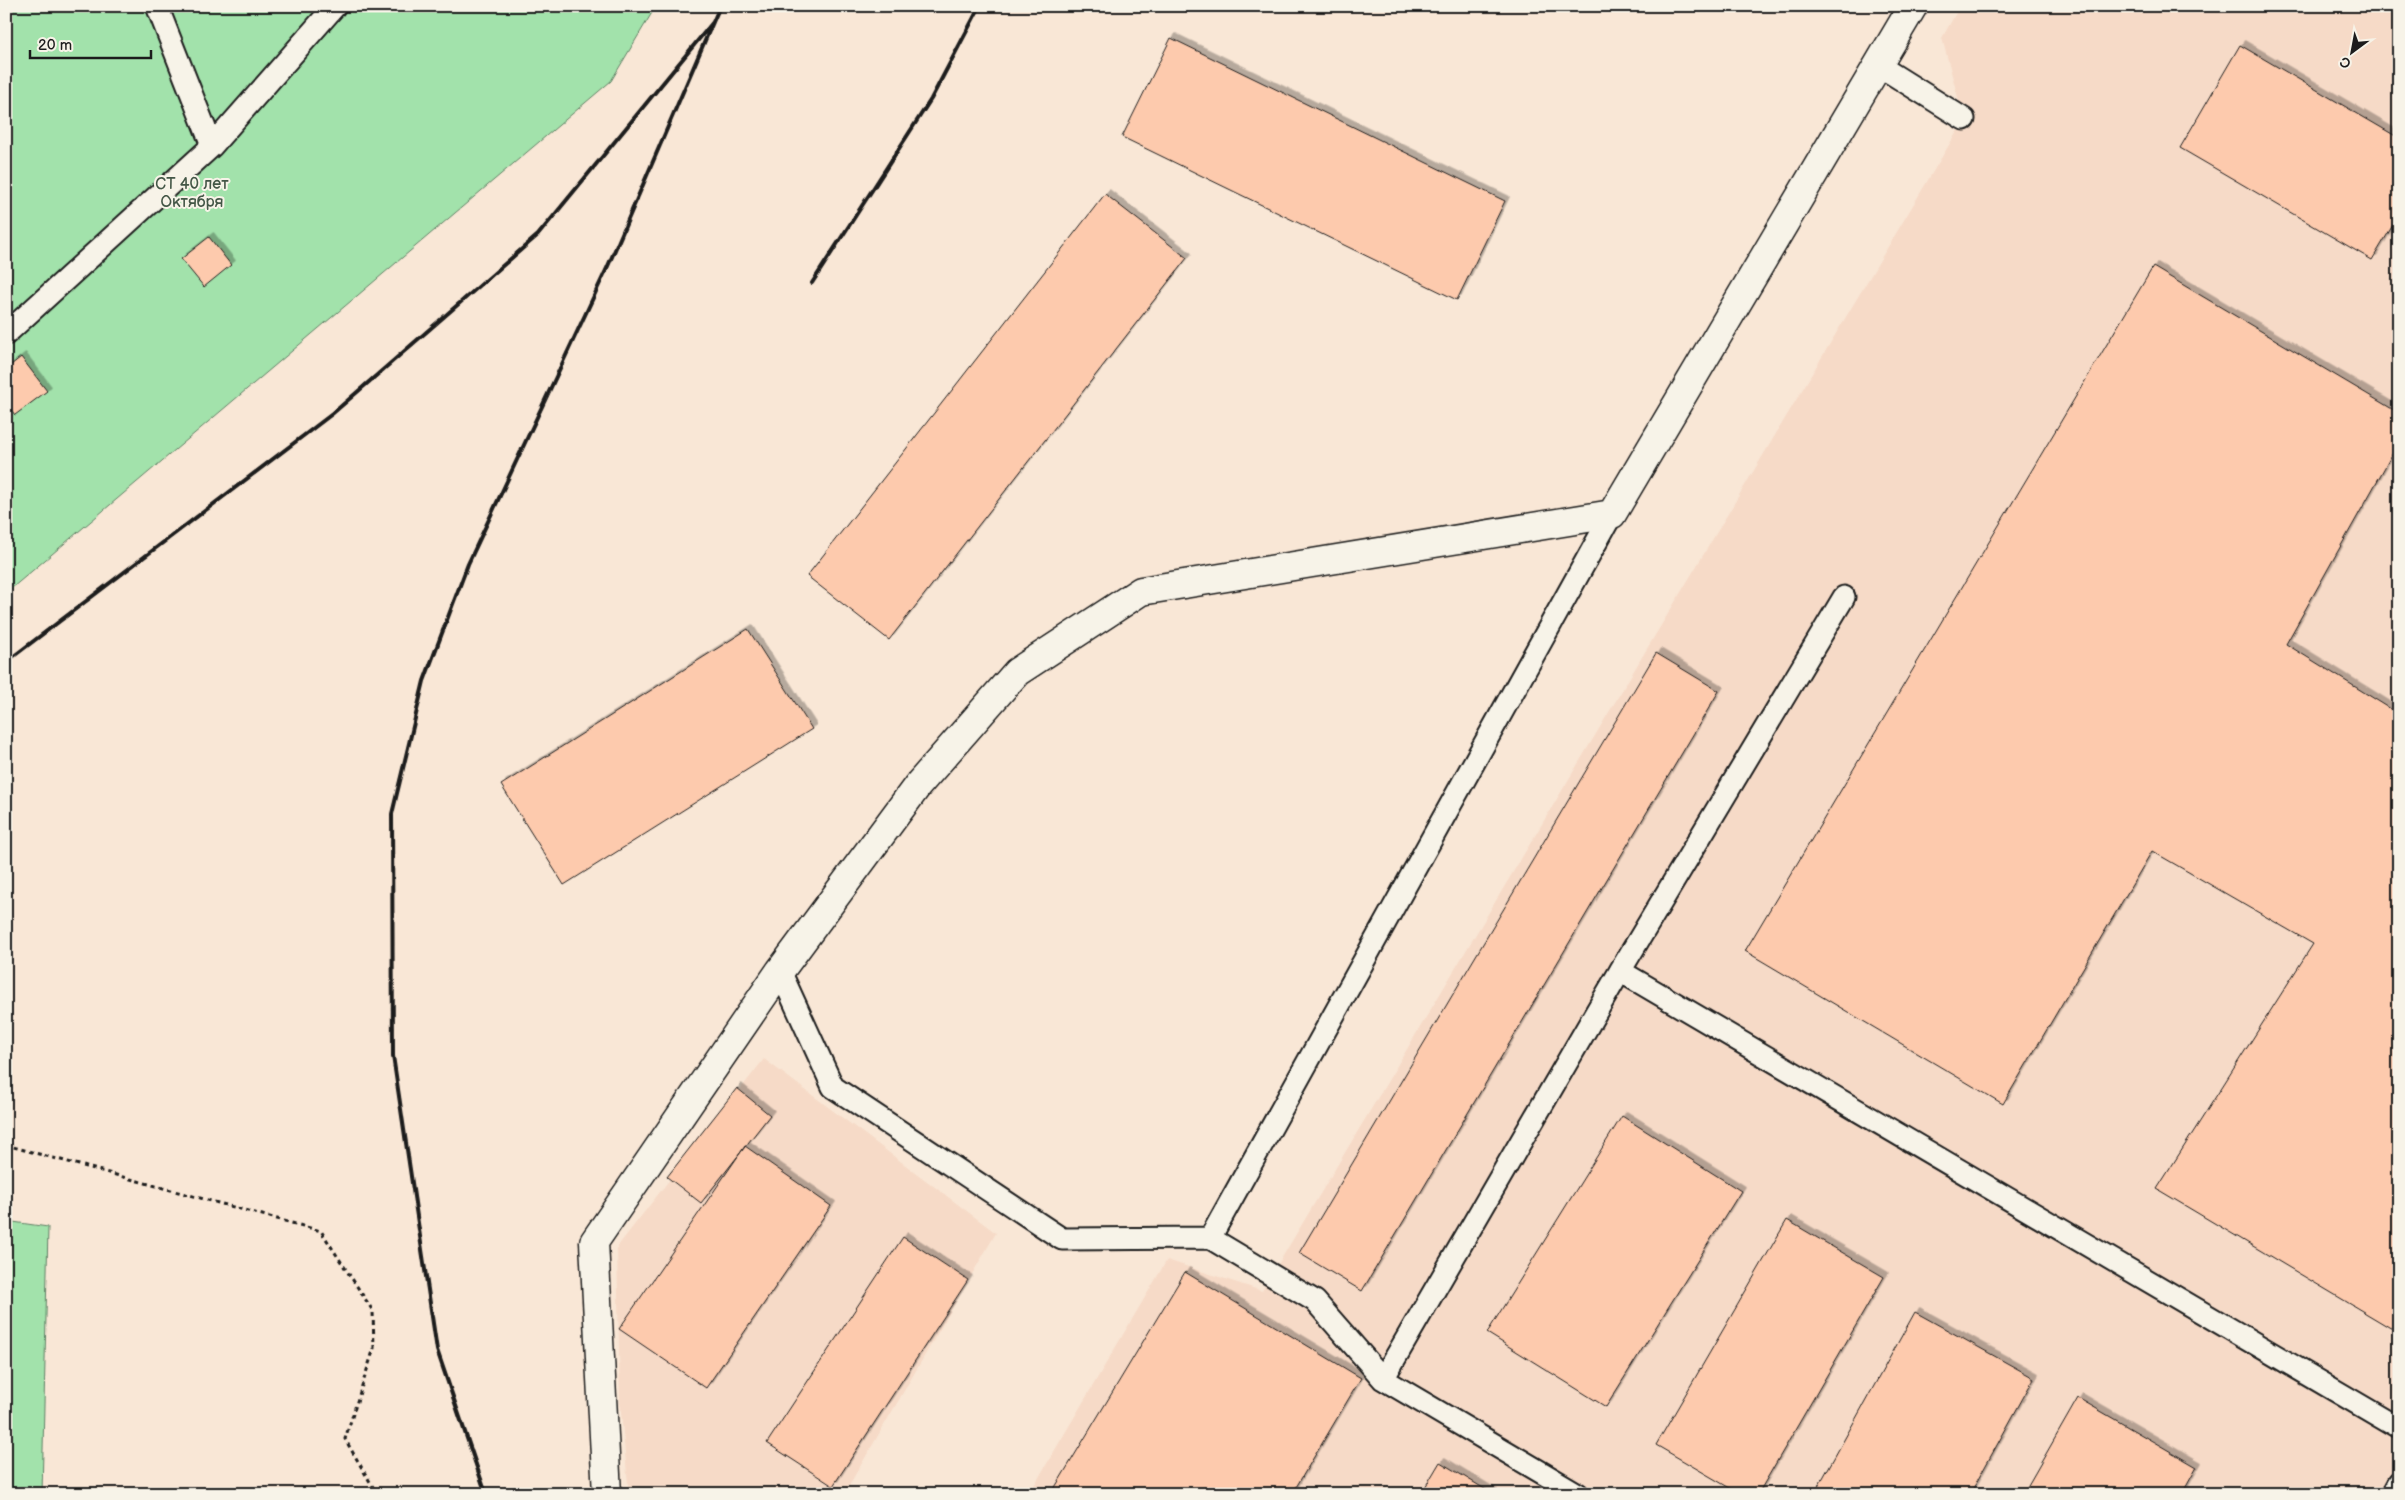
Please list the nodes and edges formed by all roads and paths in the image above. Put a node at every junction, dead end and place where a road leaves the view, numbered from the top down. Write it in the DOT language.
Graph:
graph roads {
  1 [pos="157,6"];
  2 [pos="335,6"];
  3 [pos="1913,6"];
  4 [pos="1878,65"];
  5 [pos="1964,120"];
  6 [pos="212,146"];
  7 [pos="6,334"];
  8 [pos="1612,514"];
  9 [pos="1844,597"];
  10 [pos="780,971"];
  11 [pos="1620,971"];
  12 [pos="6,1145"];
  13 [pos="1210,1238"];
  14 [pos="1384,1380"];
  15 [pos="2399,1428"];
  16 [pos="2399,1483"];
  17 [pos="377,1494"];
  18 [pos="607,1494"];
  19 [pos="1578,1494"];
  20 [pos="2392,1494"];
  1 -- 6 [label="lane"];
  2 -- 6 [label="lane"];
  3 -- 4 [label="street"];
  4 -- 5 [label="lane"];
  4 -- 8 [label="street"];
  6 -- 7 [label="lane"];
  8 -- 10 [label="street"];
  8 -- 13 [label="lane"];
  9 -- 11 [label="lane"];
  10 -- 13 [label="lane"];
  10 -- 18 [label="street"];
  11 -- 14 [label="lane"];
  11 -- 15 [label="lane"];
  12 -- 17 [label="path"];
  13 -- 14 [label="lane"];
  14 -- 19 [label="lane"];
  16 -- 20 [label="lane"];
}
